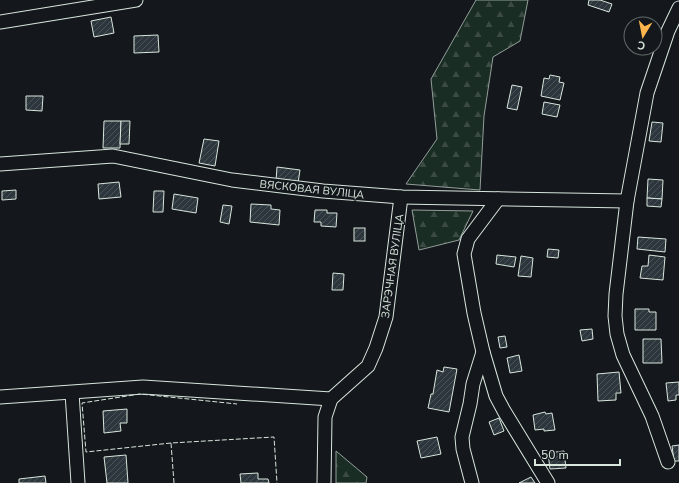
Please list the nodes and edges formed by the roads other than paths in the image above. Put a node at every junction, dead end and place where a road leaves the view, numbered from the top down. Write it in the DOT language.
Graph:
graph roads {
  1 [pos="136,0"];
  2 [pos="679,8"];
  3 [pos="0,22"];
  4 [pos="0,164"];
  5 [pos="401,197"];
  6 [pos="498,199"];
  7 [pos="628,201"];
  8 [pos="483,352"];
  9 [pos="72,393"];
  10 [pos="0,397"];
  11 [pos="331,399"];
  12 [pos="668,462"];
  13 [pos="78,483"];
  14 [pos="324,483"];
  15 [pos="472,483"];
  16 [pos="548,483"];
  1 -- 3 [label="street"];
  2 -- 7 [label="street"];
  4 -- 5 [label="street, ВЯСКОВАЯ ВУЛІЦА"];
  5 -- 6 [label="street, ВЯСКОВАЯ ВУЛІЦА"];
  5 -- 11 [label="street, ЗАРЭЧНАЯ ВУЛІЦА"];
  6 -- 7 [label="street, ВЯСКОВАЯ ВУЛІЦА"];
  6 -- 8 [label="street"];
  7 -- 12 [label="street"];
  8 -- 15 [label="street"];
  8 -- 16 [label="street"];
  9 -- 10 [label="street"];
  9 -- 11 [label="street"];
  9 -- 13 [label="street"];
  11 -- 14 [label="street"];
}
